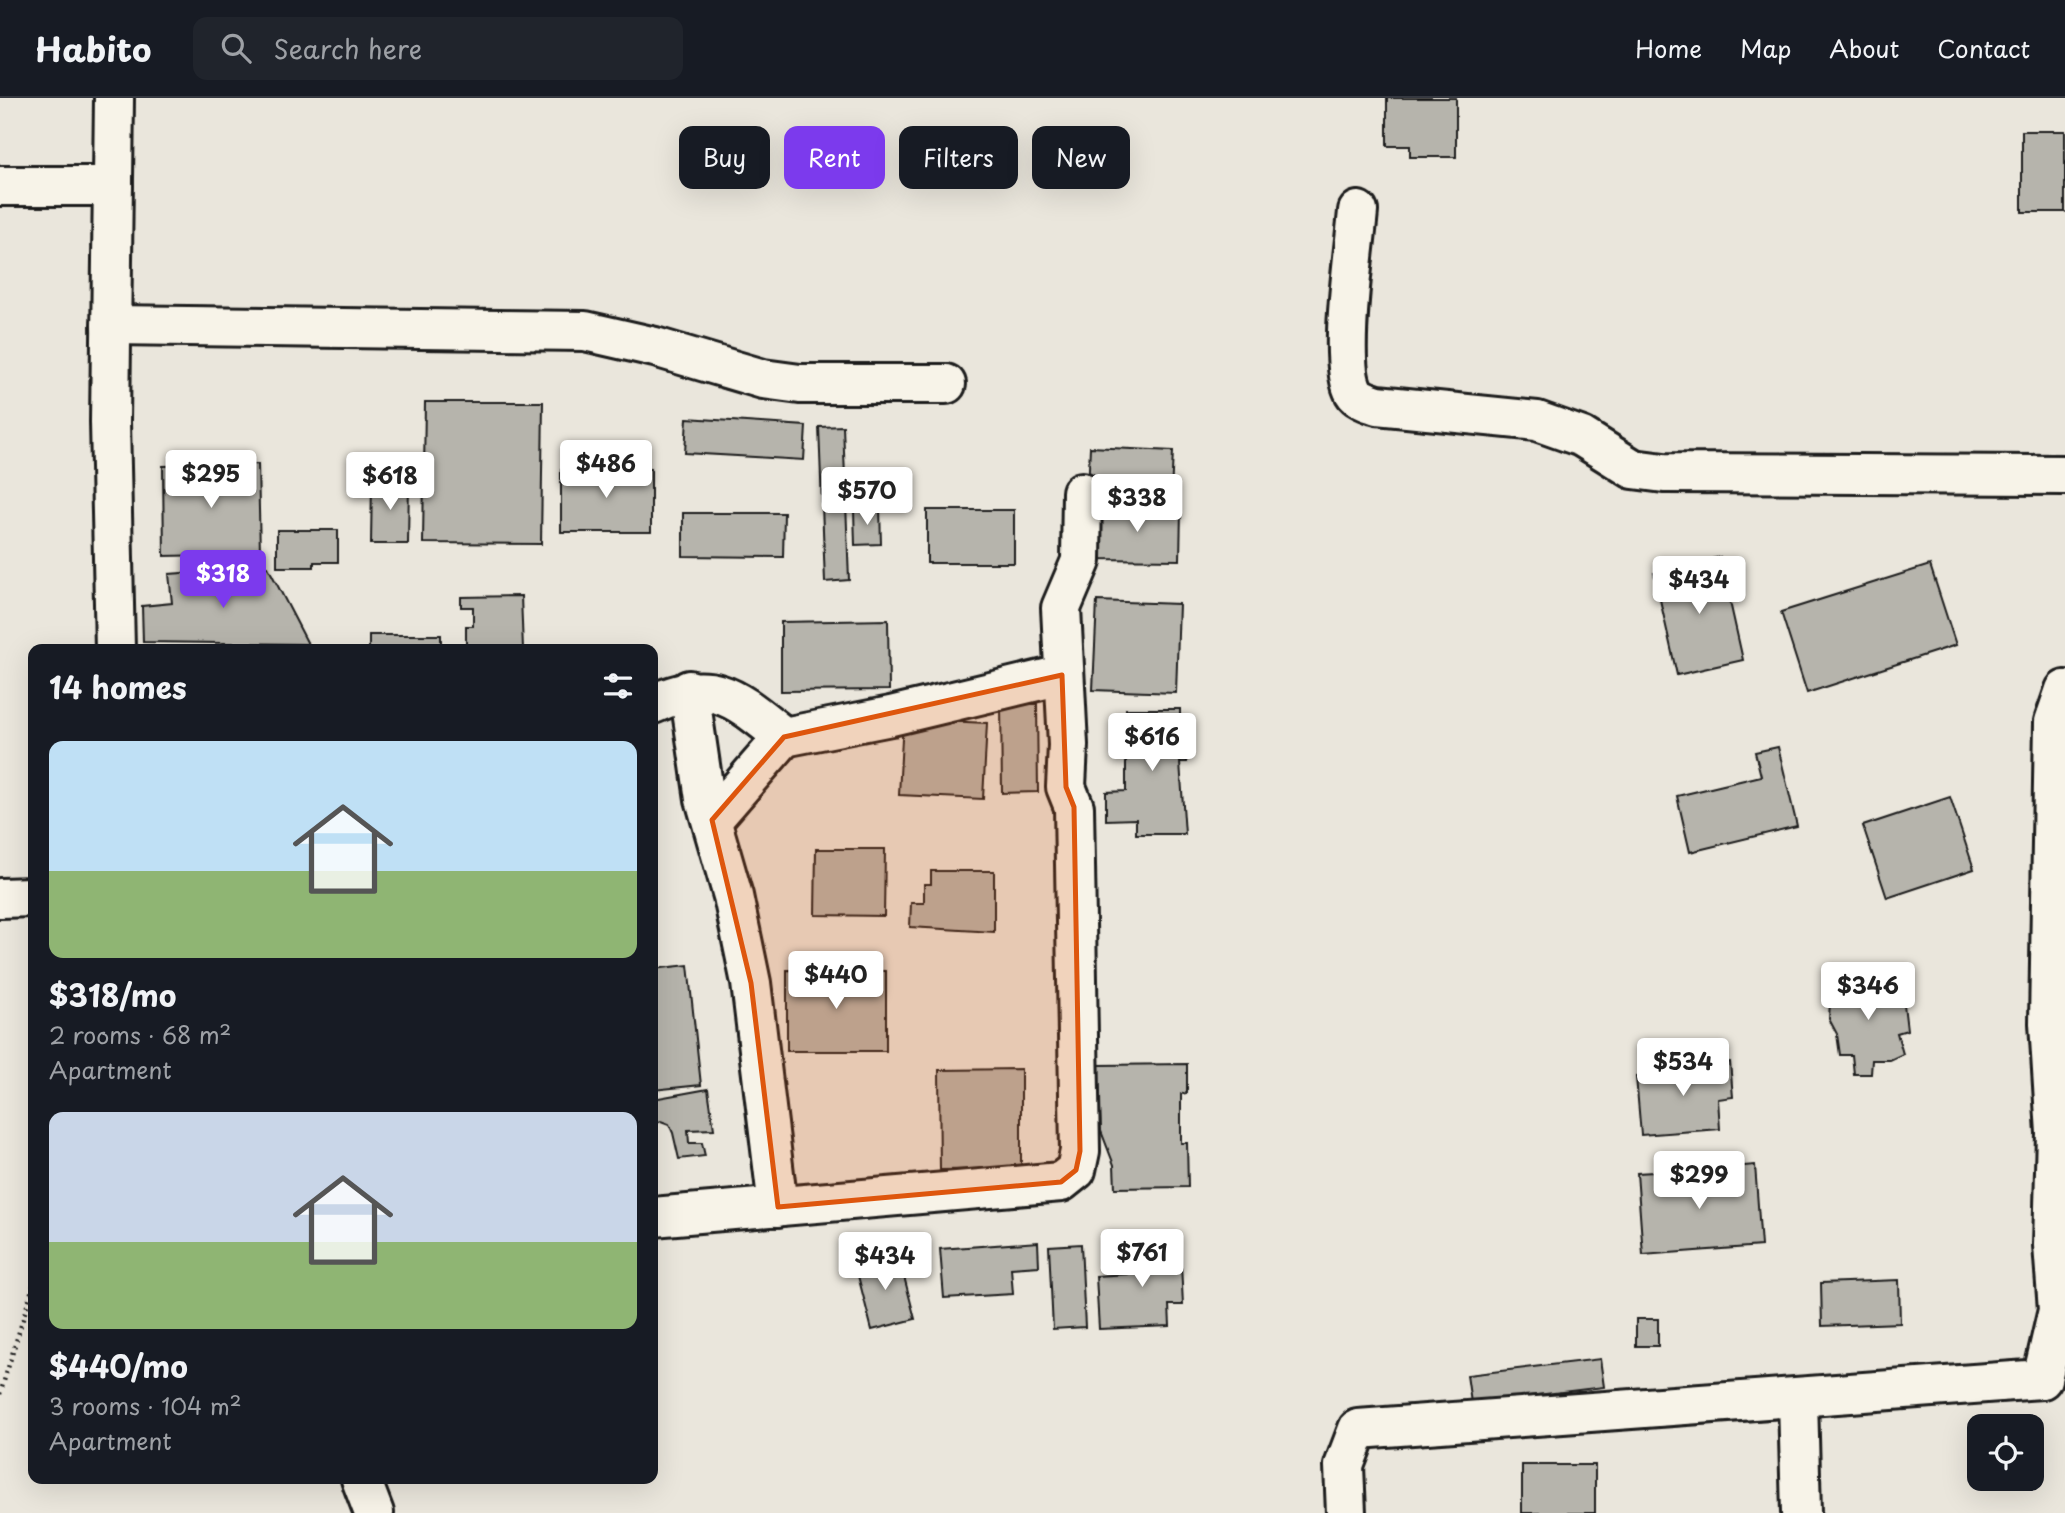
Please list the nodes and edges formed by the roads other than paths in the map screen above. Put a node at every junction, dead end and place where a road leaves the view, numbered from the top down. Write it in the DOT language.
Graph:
graph roads {
  1 [pos="114,98"];
  2 [pos="0,186"];
  3 [pos="113,186"];
  4 [pos="1358,211"];
  5 [pos="111,325"];
  6 [pos="946,384"];
  7 [pos="2065,475"];
  8 [pos="1082,492"];
  9 [pos="118,644"];
  10 [pos="1062,675"];
  11 [pos="689,690"];
  12 [pos="2065,690"];
  13 [pos="658,702"];
  14 [pos="784,737"];
  15 [pos="712,820"];
  16 [pos="28,897"];
  17 [pos="0,898"];
  18 [pos="778,1207"];
  19 [pos="658,1217"];
  20 [pos="1798,1399"];
  21 [pos="363,1484"];
  22 [pos="374,1513"];
  23 [pos="1346,1513"];
  24 [pos="1801,1513"];
  1 -- 3 [label="street"];
  2 -- 3 [label="street"];
  3 -- 5 [label="street"];
  4 -- 7 [label="street"];
  5 -- 6 [label="street"];
  5 -- 9 [label="street"];
  8 -- 10 [label="street"];
  10 -- 14 [label="street"];
  10 -- 18 [label="street"];
  11 -- 13 [label="street"];
  11 -- 14 [label="street"];
  11 -- 15 [label="street"];
  12 -- 20 [label="street"];
  14 -- 15 [label="street"];
  15 -- 18 [label="street"];
  16 -- 17 [label="street"];
  18 -- 19 [label="street"];
  20 -- 23 [label="street"];
  20 -- 24 [label="street"];
  21 -- 22 [label="street"];
}
